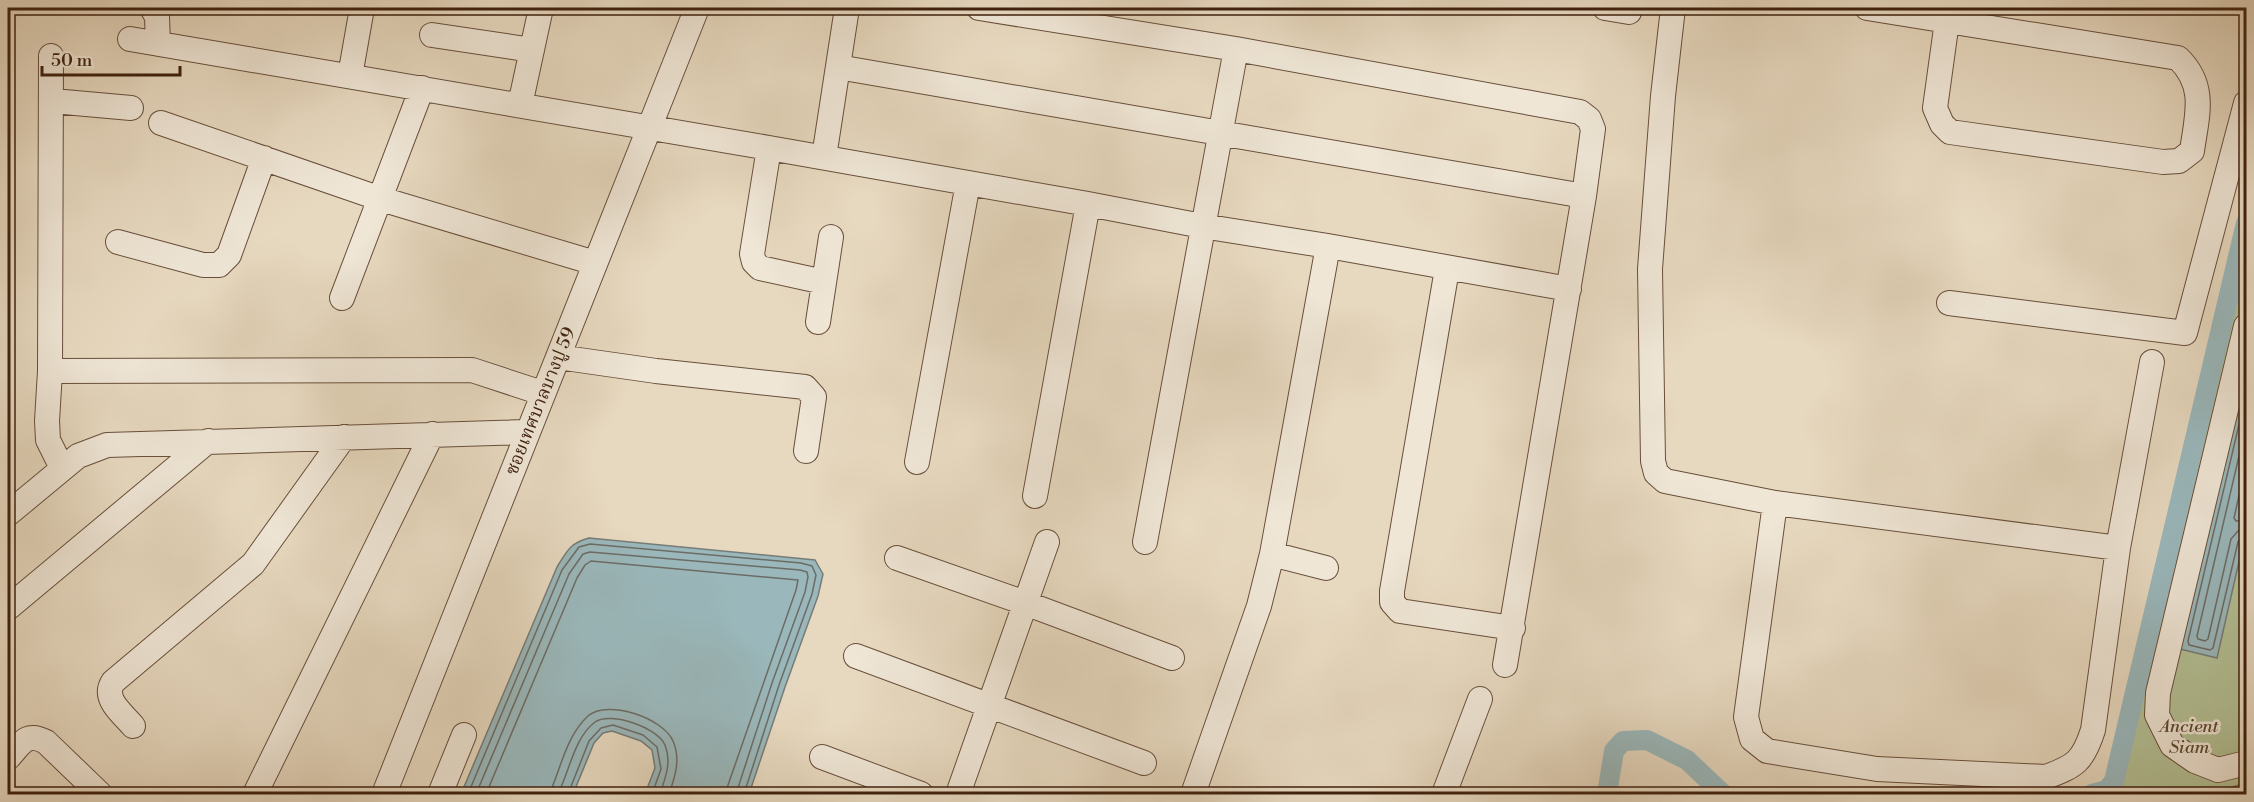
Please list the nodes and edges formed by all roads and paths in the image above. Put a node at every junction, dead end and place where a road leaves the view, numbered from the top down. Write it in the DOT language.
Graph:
graph roads {
  1 [pos="152,8"];
  2 [pos="362,8"];
  3 [pos="541,8"];
  4 [pos="697,8"];
  5 [pos="847,8"];
  6 [pos="979,8"];
  7 [pos="1605,8"];
  8 [pos="1673,8"];
  9 [pos="1867,8"];
  10 [pos="1629,12"];
  11 [pos="1947,21"];
  12 [pos="432,35"];
  13 [pos="130,39"];
  14 [pos="158,43"];
  15 [pos="1236,49"];
  16 [pos="532,50"];
  17 [pos="51,56"];
  18 [pos="838,68"];
  19 [pos="350,76"];
  20 [pos="422,88"];
  21 [pos="52,101"];
  22 [pos="2247,103"];
  23 [pos="520,105"];
  24 [pos="131,108"];
  25 [pos="161,123"];
  26 [pos="649,127"];
  27 [pos="1221,133"];
  28 [pos="769,148"];
  29 [pos="264,158"];
  30 [pos="824,158"];
  31 [pos="968,183"];
  32 [pos="1584,196"];
  33 [pos="381,199"];
  34 [pos="1088,204"];
  35 [pos="1202,226"];
  36 [pos="831,237"];
  37 [pos="118,242"];
  38 [pos="1328,246"];
  39 [pos="595,263"];
  40 [pos="1448,269"];
  41 [pos="824,282"];
  42 [pos="1569,289"];
  43 [pos="342,298"];
  44 [pos="1949,303"];
  45 [pos="818,322"];
  46 [pos="2247,326"];
  47 [pos="558,357"];
  48 [pos="2152,362"];
  49 [pos="50,371"];
  50 [pos="542,393"];
  51 [pos="528,432"];
  52 [pos="432,435"];
  53 [pos="344,437"];
  54 [pos="208,441"];
  55 [pos="806,451"];
  56 [pos="917,462"];
  57 [pos="62,468"];
  58 [pos="1035,496"];
  59 [pos="1774,503"];
  60 [pos="8,513"];
  61 [pos="1047,542"];
  62 [pos="1145,542"];
  63 [pos="2118,548"];
  64 [pos="1272,554"];
  65 [pos="897,558"];
  66 [pos="1326,568"];
  67 [pos="1025,603"];
  68 [pos="8,608"];
  69 [pos="1513,628"];
  70 [pos="856,656"];
  71 [pos="1172,658"];
  72 [pos="1505,664"];
  73 [pos="1480,699"];
  74 [pos="989,705"];
  75 [pos="133,726"];
  76 [pos="464,735"];
  77 [pos="822,757"];
  78 [pos="8,758"];
  79 [pos="1144,763"];
  80 [pos="2247,763"];
  81 [pos="392,792"];
  82 [pos="100,795"];
  83 [pos="255,795"];
  84 [pos="440,795"];
  85 [pos="921,795"];
  86 [pos="958,795"];
  87 [pos="1193,795"];
  88 [pos="1444,795"];
  1 -- 14 [label="street"];
  2 -- 19 [label="street"];
  3 -- 16 [label="street"];
  4 -- 26 [label="street, ซอยเทศบาลบางปู 59"];
  5 -- 18 [label="street"];
  6 -- 15 [label="street"];
  7 -- 10 [label="street"];
  8 -- 59 [label="street"];
  9 -- 11 [label="street"];
  11 -- 11 [label="street"];
  12 -- 16 [label="street"];
  13 -- 14 [label="street"];
  14 -- 19 [label="street"];
  15 -- 27 [label="street"];
  15 -- 32 [label="street"];
  16 -- 23 [label="street"];
  17 -- 21 [label="street"];
  18 -- 27 [label="street"];
  18 -- 30 [label="street"];
  19 -- 20 [label="street"];
  20 -- 23 [label="street"];
  20 -- 33 [label="street"];
  21 -- 24 [label="street"];
  21 -- 49 [label="street"];
  22 -- 44 [label="street"];
  23 -- 26 [label="street"];
  25 -- 29 [label="street"];
  26 -- 28 [label="street"];
  26 -- 39 [label="street, ซอยเทศบาลบางปู 59"];
  27 -- 32 [label="street"];
  27 -- 35 [label="street"];
  28 -- 30 [label="street"];
  28 -- 41 [label="street"];
  29 -- 33 [label="street"];
  29 -- 37 [label="street"];
  30 -- 31 [label="street"];
  31 -- 34 [label="street"];
  31 -- 56 [label="street"];
  32 -- 42 [label="street"];
  33 -- 39 [label="street"];
  33 -- 43 [label="street"];
  34 -- 35 [label="street"];
  34 -- 58 [label="street"];
  35 -- 38 [label="street"];
  35 -- 62 [label="street"];
  36 -- 41 [label="street"];
  38 -- 40 [label="street"];
  38 -- 64 [label="street"];
  39 -- 47 [label="street, ซอยเทศบาลบางปู 59"];
  40 -- 42 [label="street"];
  40 -- 69 [label="street"];
  41 -- 45 [label="street"];
  42 -- 69 [label="street"];
  46 -- 80 [label="street"];
  47 -- 50 [label="street, ซอยเทศบาลบางปู 59"];
  47 -- 55 [label="street"];
  48 -- 63 [label="street"];
  49 -- 50 [label="street"];
  49 -- 57 [label="street"];
  50 -- 51 [label="street, ซอยเทศบาลบางปู 59"];
  51 -- 52 [label="street"];
  51 -- 81 [label="street, ซอยเทศบาลบางปู 59"];
  52 -- 53 [label="street"];
  52 -- 83 [label="street"];
  53 -- 54 [label="street"];
  53 -- 75 [label="street"];
  54 -- 57 [label="street"];
  54 -- 68 [label="street"];
  57 -- 60 [label="street"];
  59 -- 63 [label="street"];
  59 -- 63 [label="street"];
  61 -- 67 [label="street"];
  64 -- 66 [label="street"];
  64 -- 87 [label="street"];
  65 -- 67 [label="street"];
  67 -- 71 [label="street"];
  67 -- 74 [label="street"];
  69 -- 72 [label="street"];
  70 -- 74 [label="street"];
  73 -- 88 [label="street"];
  74 -- 79 [label="street"];
  74 -- 86 [label="street"];
  76 -- 84 [label="street"];
  77 -- 85 [label="street"];
  78 -- 82 [label="street"];
}
